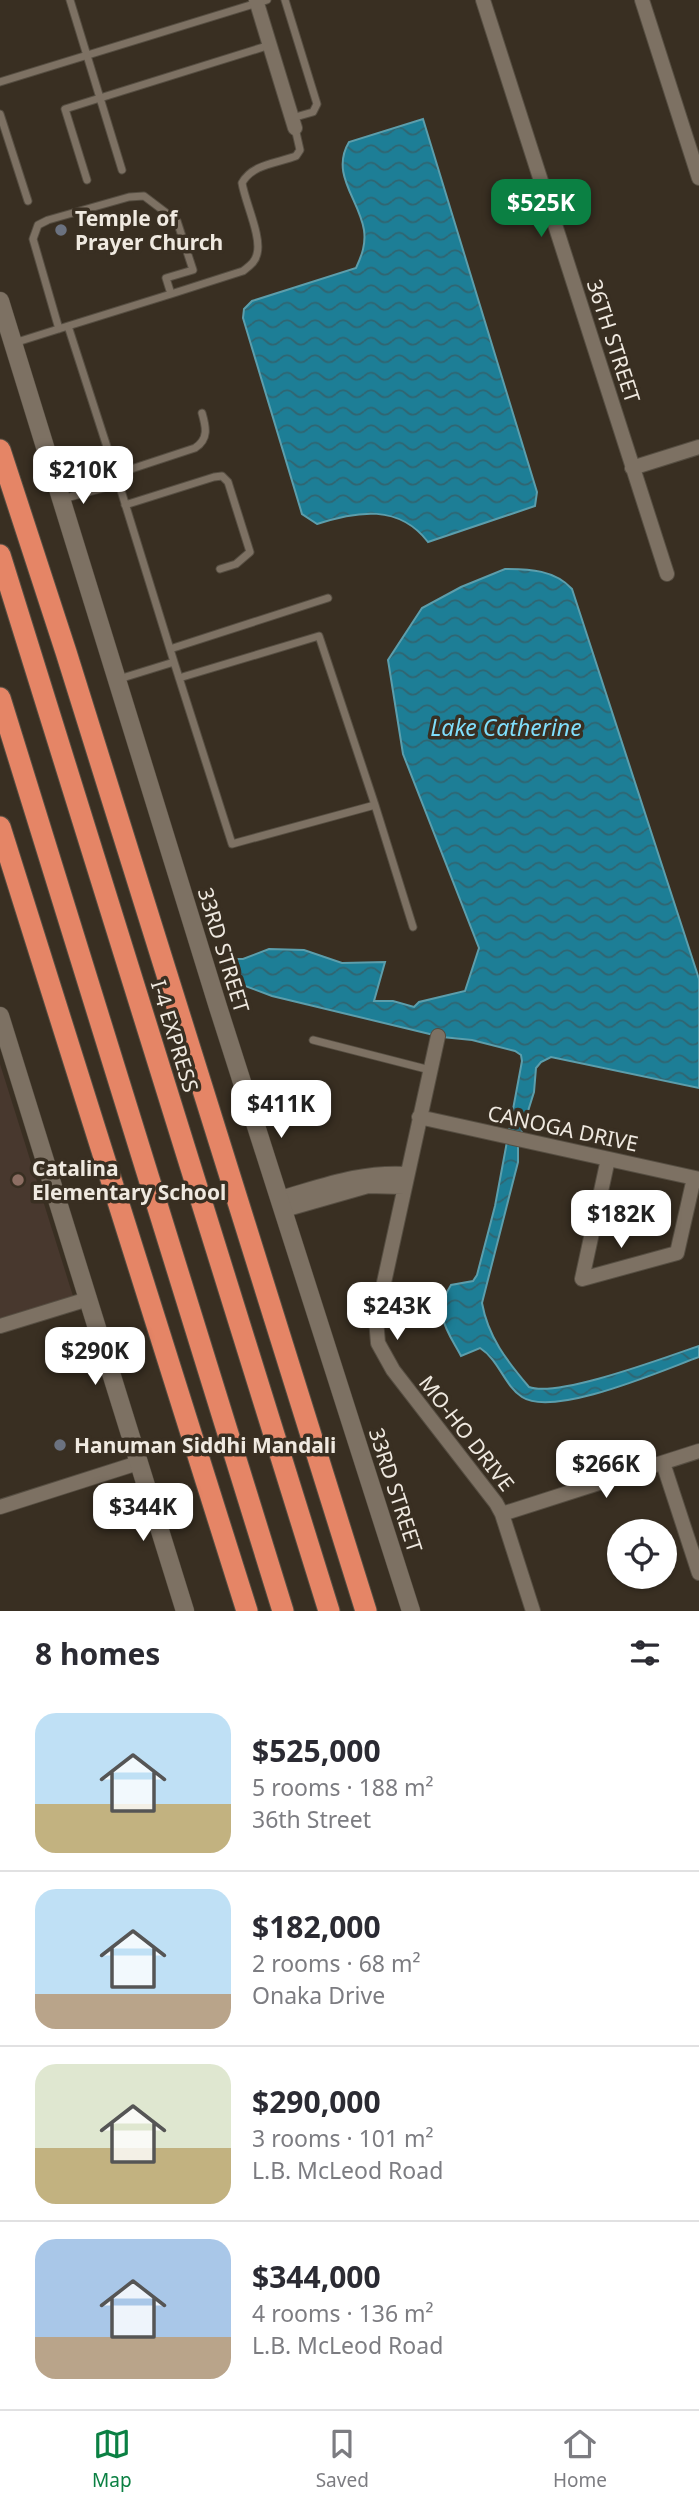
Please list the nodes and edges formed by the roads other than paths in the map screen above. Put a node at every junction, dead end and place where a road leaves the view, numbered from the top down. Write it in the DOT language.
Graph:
graph roads {
  1 [pos="70,0"];
  2 [pos="285,0"];
  3 [pos="483,0"];
  4 [pos="642,0"];
  5 [pos="260,1"];
  6 [pos="270,45"];
  7 [pos="87,55"];
  8 [pos="0,82"];
  9 [pos="100,98"];
  10 [pos="0,114"];
  11 [pos="294,123"];
  12 [pos="122,170"];
  13 [pos="699,178"];
  14 [pos="87,180"];
  15 [pos="28,201"];
  16 [pos="171,294"];
  17 [pos="0,301"];
  18 [pos="68,326"];
  19 [pos="59,328"];
  20 [pos="13,343"];
  21 [pos="202,413"];
  22 [pos="699,447"];
  23 [pos="0,450"];
  24 [pos="632,468"];
  25 [pos="116,474"];
  26 [pos="119,484"];
  27 [pos="61,499"];
  28 [pos="125,505"];
  29 [pos="0,555"];
  30 [pos="220,569"];
  31 [pos="667,574"];
  32 [pos="328,598"];
  33 [pos="170,649"];
  34 [pos="174,662"];
  35 [pos="179,678"];
  36 [pos="117,679"];
  37 [pos="0,698"];
  38 [pos="375,806"];
  39 [pos="0,827"];
  40 [pos="413,927"];
  41 [pos="0,1016"];
  42 [pos="438,1037"];
  43 [pos="313,1040"];
  44 [pos="430,1070"];
  45 [pos="419,1117"];
  46 [pos="608,1159"];
  47 [pos="696,1178"];
  48 [pos="405,1181"];
  49 [pos="282,1204"];
  50 [pos="88,1299"];
  51 [pos="0,1326"];
  52 [pos="699,1451"];
  53 [pos="663,1463"];
  54 [pos="138,1464"];
  55 [pos="0,1507"];
  56 [pos="502,1514"];
  57 [pos="699,1573"];
  58 [pos="185,1611"];
  59 [pos="247,1611"];
  60 [pos="284,1611"];
  61 [pos="329,1611"];
  62 [pos="366,1611"];
  63 [pos="411,1611"];
  64 [pos="533,1611"];
  1 -- 7 [label="lane"];
  2 -- 11 [label="lane"];
  3 -- 24 [label="street, 36TH STREET"];
  4 -- 13 [label="street"];
  5 -- 6 [label="street"];
  5 -- 7 [label="lane"];
  6 -- 9 [label="lane"];
  6 -- 11 [label="street"];
  7 -- 8 [label="lane"];
  7 -- 9 [label="lane"];
  9 -- 12 [label="lane"];
  9 -- 14 [label="lane"];
  10 -- 15 [label="lane"];
  11 -- 16 [label="lane"];
  16 -- 18 [label="lane"];
  16 -- 19 [label="lane"];
  17 -- 20 [label="street, 33RD STREET"];
  18 -- 19 [label="lane"];
  18 -- 25 [label="lane"];
  19 -- 20 [label="lane"];
  20 -- 27 [label="street, 33RD STREET"];
  21 -- 25 [label="lane"];
  22 -- 24 [label="street"];
  23 -- 62 [label="highway"];
  24 -- 31 [label="street, 36TH STREET"];
  25 -- 26 [label="lane"];
  26 -- 27 [label="lane"];
  26 -- 28 [label="lane"];
  27 -- 36 [label="street, 33RD STREET"];
  28 -- 30 [label="lane"];
  28 -- 33 [label="lane"];
  29 -- 61 [label="highway, I-4 EXPRESS"];
  32 -- 33 [label="lane"];
  33 -- 34 [label="lane"];
  34 -- 35 [label="lane"];
  34 -- 36 [label="lane"];
  35 -- 38 [label="lane"];
  35 -- 38 [label="lane"];
  36 -- 49 [label="street, 33RD STREET"];
  37 -- 60 [label="highway"];
  38 -- 40 [label="lane"];
  39 -- 59 [label="highway"];
  41 -- 50 [label="street"];
  42 -- 44 [label="street, MO-HO DRIVE"];
  43 -- 44 [label="lane"];
  44 -- 45 [label="street, MO-HO DRIVE"];
  45 -- 46 [label="street, CANOGA DRIVE"];
  45 -- 48 [label="street, MO-HO DRIVE"];
  46 -- 47 [label="street, CANOGA DRIVE"];
  46 -- 47 [label="street"];
  48 -- 49 [label="street"];
  48 -- 56 [label="street, MO-HO DRIVE"];
  49 -- 63 [label="street, 33RD STREET"];
  50 -- 51 [label="street"];
  50 -- 54 [label="street"];
  52 -- 53 [label="street"];
  53 -- 56 [label="street"];
  53 -- 57 [label="street"];
  54 -- 55 [label="street"];
  54 -- 58 [label="street"];
  56 -- 64 [label="street, MO-HO DRIVE"];
}
